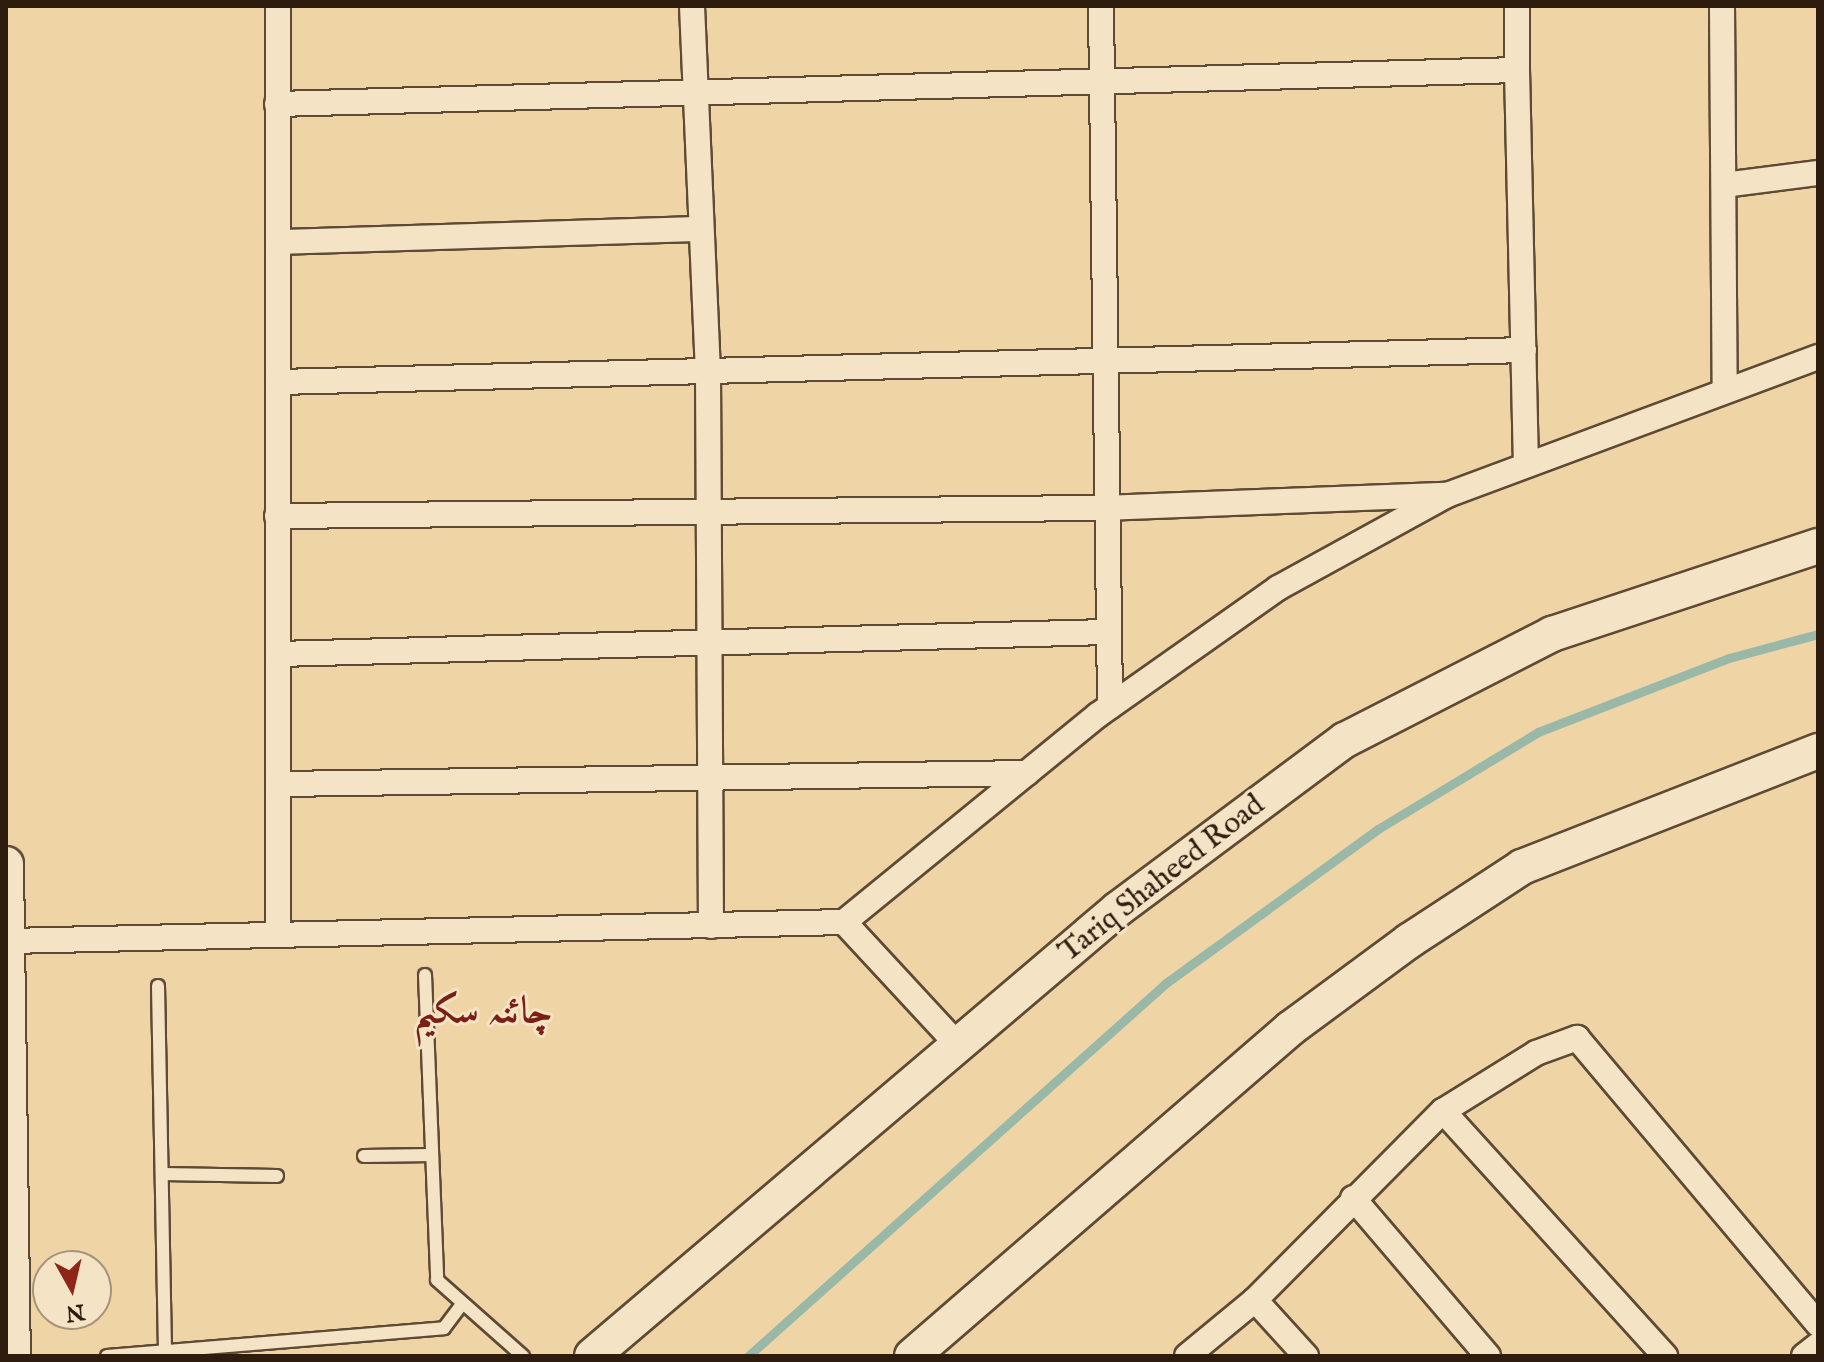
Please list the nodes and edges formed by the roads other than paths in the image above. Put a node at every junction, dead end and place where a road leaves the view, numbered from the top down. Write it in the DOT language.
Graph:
graph roads {
  1 [pos="278,6"];
  2 [pos="692,6"];
  3 [pos="1101,6"];
  4 [pos="1517,6"];
  5 [pos="1722,6"];
  6 [pos="1517,70"];
  7 [pos="1105,85"];
  8 [pos="693,91"];
  9 [pos="277,104"];
  10 [pos="1818,173"];
  11 [pos="1724,185"];
  12 [pos="701,229"];
  13 [pos="280,242"];
  14 [pos="1524,350"];
  15 [pos="1818,357"];
  16 [pos="1107,366"];
  17 [pos="708,373"];
  18 [pos="279,382"];
  19 [pos="1725,389"];
  20 [pos="1526,465"];
  21 [pos="1447,495"];
  22 [pos="1102,508"];
  23 [pos="709,513"];
  24 [pos="277,516"];
  25 [pos="1818,546"];
  26 [pos="1107,632"];
  27 [pos="710,641"];
  28 [pos="278,654"];
  29 [pos="1110,706"];
  30 [pos="1818,751"];
  31 [pos="1027,773"];
  32 [pos="710,779"];
  33 [pos="280,784"];
  34 [pos="6,864"];
  35 [pos="7,903"];
  36 [pos="844,922"];
  37 [pos="711,926"];
  38 [pos="278,934"];
  39 [pos="8,941"];
  40 [pos="425,975"];
  41 [pos="158,986"];
  42 [pos="957,1044"];
  43 [pos="1443,1111"];
  44 [pos="432,1155"];
  45 [pos="364,1156"];
  46 [pos="163,1174"];
  47 [pos="277,1176"];
  48 [pos="1353,1198"];
  49 [pos="1255,1300"];
  50 [pos="463,1303"];
  51 [pos="1818,1324"];
  52 [pos="1818,1345"];
  53 [pos="165,1351"];
  54 [pos="13,1356"];
  55 [pos="107,1356"];
  56 [pos="523,1356"];
  57 [pos="592,1356"];
  58 [pos="912,1356"];
  59 [pos="1187,1356"];
  60 [pos="1306,1356"];
  61 [pos="1488,1356"];
  62 [pos="1665,1356"];
  63 [pos="1804,1356"];
  1 -- 9 [label="street"];
  2 -- 8 [label="street"];
  3 -- 7 [label="street"];
  4 -- 6 [label="street"];
  5 -- 11 [label="street"];
  6 -- 7 [label="street"];
  6 -- 14 [label="street"];
  7 -- 8 [label="street"];
  7 -- 16 [label="street"];
  8 -- 9 [label="street"];
  8 -- 12 [label="street"];
  9 -- 13 [label="street"];
  10 -- 11 [label="street"];
  11 -- 19 [label="street"];
  12 -- 13 [label="street"];
  12 -- 17 [label="street"];
  13 -- 18 [label="street"];
  14 -- 16 [label="street"];
  14 -- 20 [label="street"];
  15 -- 19 [label="street"];
  16 -- 17 [label="street"];
  16 -- 22 [label="street"];
  17 -- 18 [label="street"];
  17 -- 23 [label="street"];
  18 -- 24 [label="street"];
  19 -- 20 [label="street"];
  20 -- 21 [label="street"];
  21 -- 22 [label="street"];
  21 -- 29 [label="street"];
  22 -- 23 [label="street"];
  22 -- 26 [label="street"];
  23 -- 24 [label="street"];
  23 -- 27 [label="street"];
  24 -- 28 [label="street"];
  25 -- 42 [label="main road, Tariq Shaheed Road"];
  26 -- 27 [label="street"];
  26 -- 29 [label="street"];
  27 -- 28 [label="street"];
  27 -- 32 [label="street"];
  28 -- 33 [label="street"];
  29 -- 31 [label="street"];
  30 -- 58 [label="main road"];
  31 -- 32 [label="street"];
  31 -- 36 [label="street"];
  32 -- 33 [label="street"];
  32 -- 37 [label="street"];
  33 -- 38 [label="street"];
  34 -- 35 [label="main road"];
  35 -- 39 [label="main road"];
  36 -- 37 [label="street"];
  36 -- 42 [label="street"];
  37 -- 38 [label="street"];
  38 -- 39 [label="street"];
  39 -- 54 [label="main road"];
  40 -- 44 [label="lane"];
  41 -- 46 [label="lane"];
  42 -- 57 [label="main road, Tariq Shaheed Road"];
  43 -- 48 [label="street"];
  43 -- 51 [label="street"];
  43 -- 62 [label="street"];
  44 -- 45 [label="lane"];
  44 -- 50 [label="lane"];
  46 -- 47 [label="lane"];
  46 -- 53 [label="lane"];
  48 -- 49 [label="street"];
  48 -- 61 [label="street"];
  49 -- 59 [label="street"];
  49 -- 60 [label="street"];
  50 -- 53 [label="lane"];
  50 -- 56 [label="lane"];
  52 -- 63 [label="street"];
  53 -- 55 [label="lane"];
}
